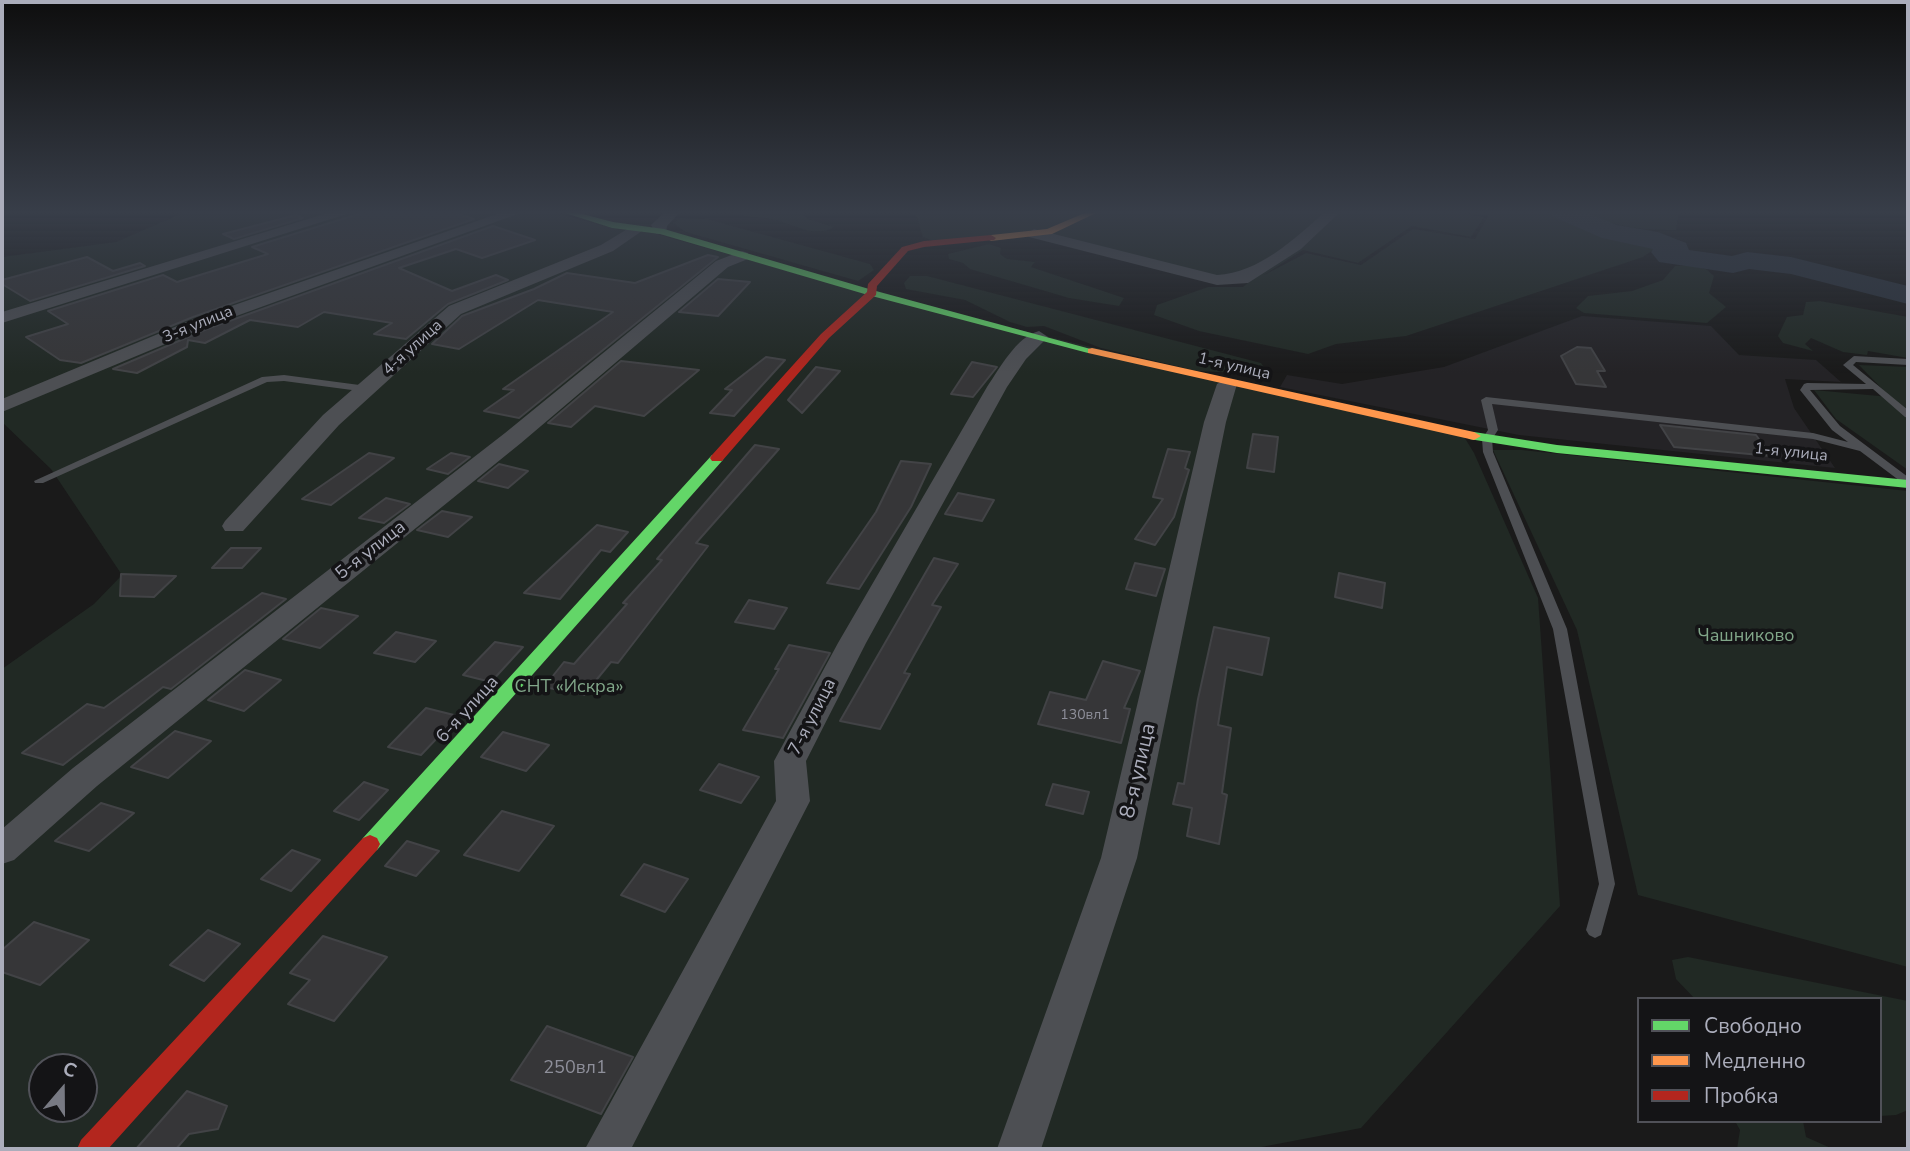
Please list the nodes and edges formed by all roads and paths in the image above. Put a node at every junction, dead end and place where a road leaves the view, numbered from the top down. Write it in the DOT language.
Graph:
graph roads {
  1 [pos="172,266"];
  2 [pos="363,266"];
  3 [pos="564,266"];
  4 [pos="720,266"];
  5 [pos="776,266"];
  6 [pos="890,266"];
  7 [pos="1160,266"];
  8 [pos="1264,266"];
  9 [pos="872,293"];
  10 [pos="2,318"];
  11 [pos="1039,337"];
  12 [pos="1908,362"];
  13 [pos="1227,384"];
  14 [pos="1872,384"];
  15 [pos="367,388"];
  16 [pos="2,407"];
  17 [pos="1908,415"];
  18 [pos="1487,439"];
  19 [pos="1864,449"];
  20 [pos="39,481"];
  21 [pos="1908,483"];
  22 [pos="234,526"];
  23 [pos="2,850"];
  24 [pos="1595,930"];
  25 [pos="90,1149"];
  26 [pos="607,1149"];
  27 [pos="1019,1149"];
  1 -- 10 [label="street"];
  2 -- 16 [label="street, 3-я улица"];
  3 -- 15 [label="street, 4-я улица"];
  4 -- 23 [label="street, 5-я улица"];
  5 -- 9 [label="street, 1-я улица"];
  6 -- 9 [label="street, 6-я улица"];
  7 -- 8 [label="street"];
  9 -- 11 [label="street, 1-я улица"];
  9 -- 25 [label="street, 6-я улица"];
  11 -- 13 [label="street, 1-я улица"];
  11 -- 26 [label="street, 7-я улица"];
  12 -- 14 [label="lane"];
  13 -- 18 [label="street, 1-я улица"];
  13 -- 27 [label="street, 8-я улица"];
  14 -- 17 [label="lane"];
  14 -- 19 [label="lane"];
  15 -- 20 [label="lane"];
  15 -- 22 [label="street, 4-я улица"];
  18 -- 19 [label="lane"];
  18 -- 21 [label="street, 1-я улица"];
  18 -- 24 [label="lane"];
  19 -- 21 [label="lane"];
}
